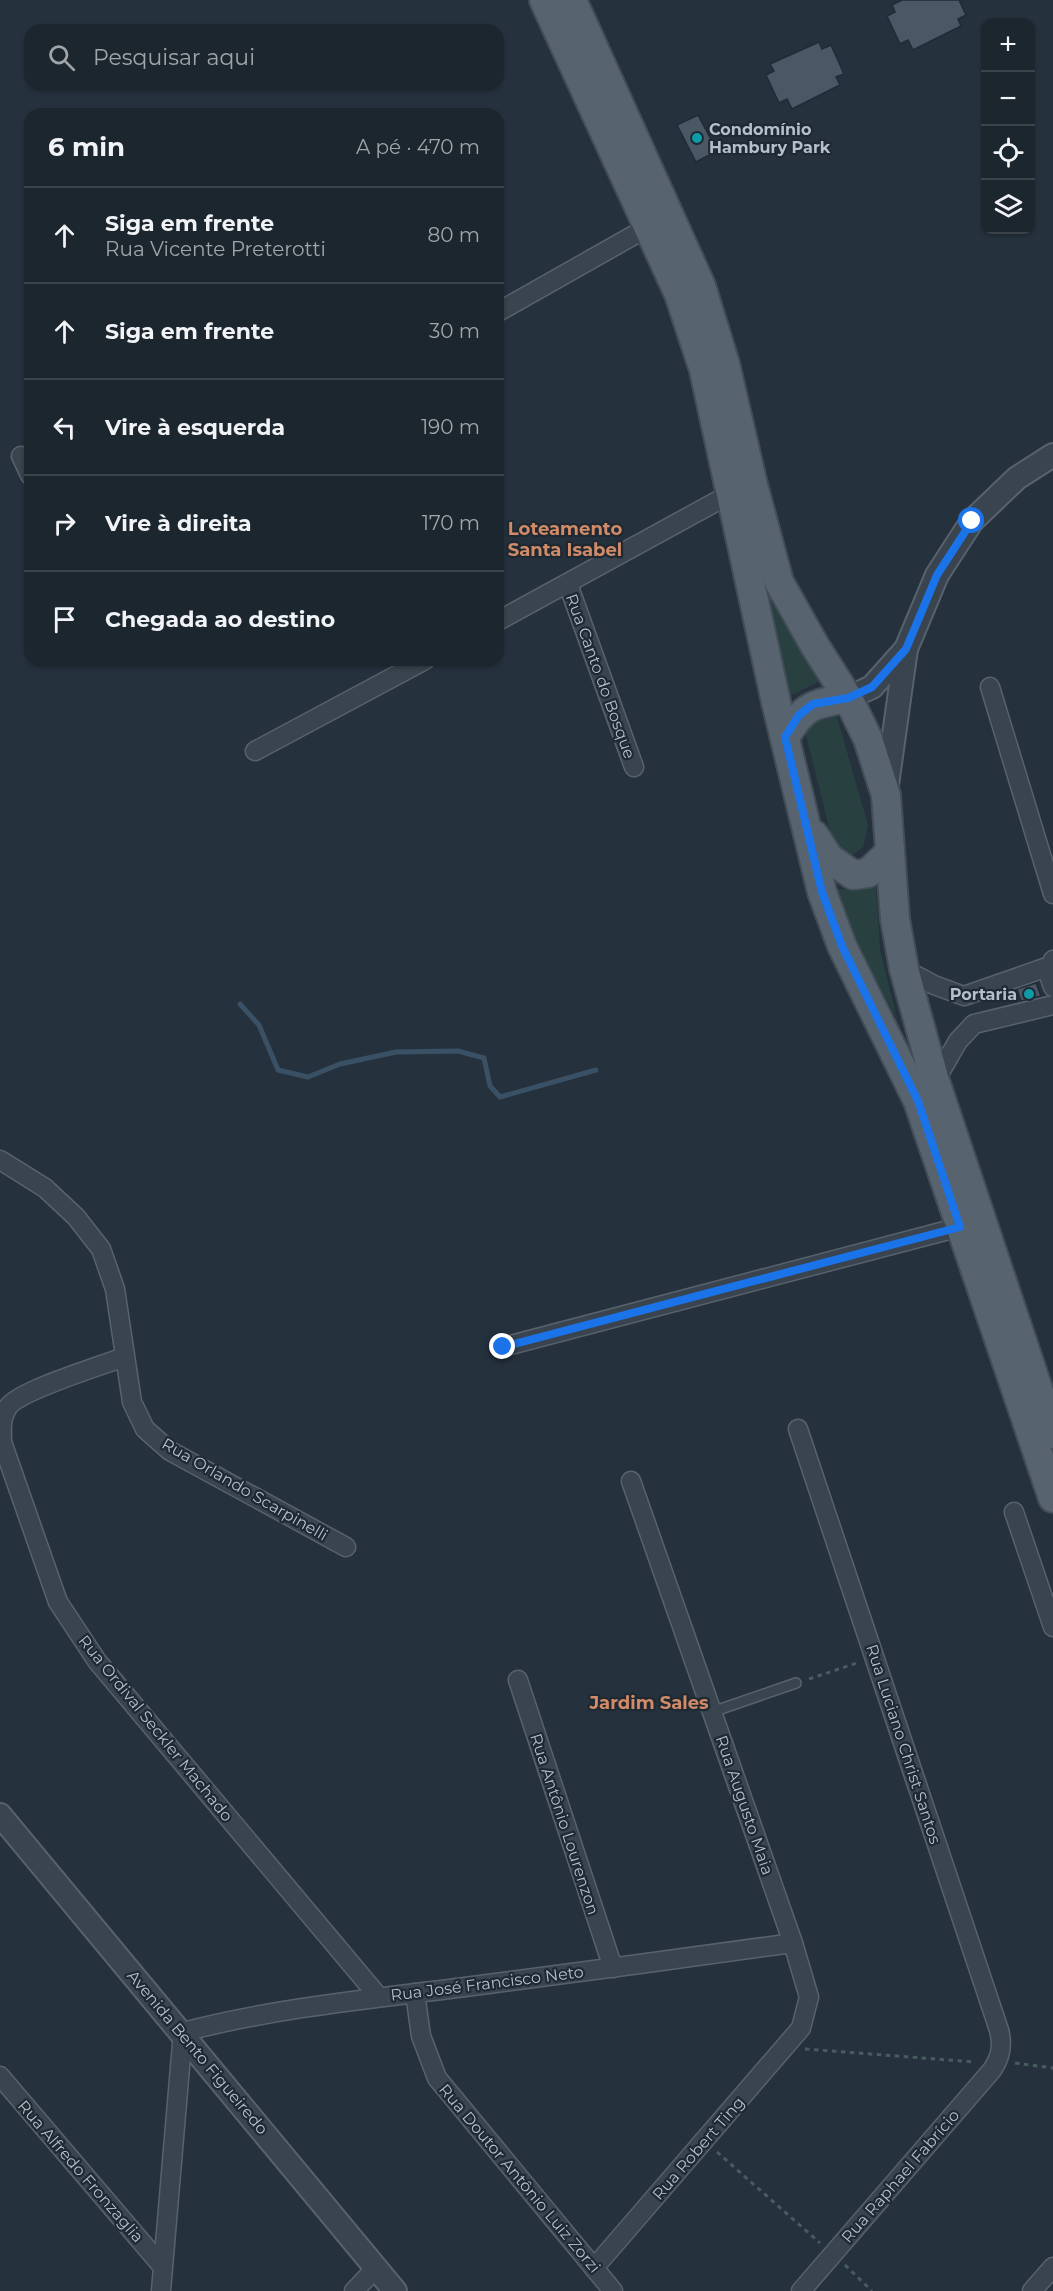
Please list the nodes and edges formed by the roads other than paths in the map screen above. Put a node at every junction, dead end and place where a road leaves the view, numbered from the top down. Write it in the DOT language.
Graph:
graph roads {
  1 [pos="544,0"];
  2 [pos="572,0"];
  3 [pos="650,226"];
  4 [pos="504,309"];
  5 [pos="1053,455"];
  6 [pos="21,456"];
  7 [pos="24,462"];
  8 [pos="732,493"];
  9 [pos="568,584"];
  10 [pos="504,618"];
  11 [pos="906,649"];
  12 [pos="415,666"];
  13 [pos="990,687"];
  14 [pos="848,698"];
  15 [pos="785,737"];
  16 [pos="255,751"];
  17 [pos="634,767"];
  18 [pos="886,795"];
  19 [pos="808,825"];
  20 [pos="890,852"];
  21 [pos="1053,894"];
  22 [pos="1052,963"];
  23 [pos="904,969"];
  24 [pos="1053,987"];
  25 [pos="964,996"];
  26 [pos="1053,1005"];
  27 [pos="974,1024"];
  28 [pos="934,1081"];
  29 [pos="0,1160"];
  30 [pos="960,1227"];
  31 [pos="503,1347"];
  32 [pos="123,1357"];
  33 [pos="798,1429"];
  34 [pos="1053,1434"];
  35 [pos="631,1480"];
  36 [pos="1053,1498"];
  37 [pos="1014,1512"];
  38 [pos="346,1547"];
  39 [pos="1053,1627"];
  40 [pos="518,1680"];
  41 [pos="796,1683"];
  42 [pos="712,1712"];
  43 [pos="0,1815"];
  44 [pos="793,1943"];
  45 [pos="613,1968"];
  46 [pos="415,1993"];
  47 [pos="378,1996"];
  48 [pos="801,2028"];
  49 [pos="183,2032"];
  50 [pos="997,2062"];
  51 [pos="0,2076"];
  52 [pos="162,2266"];
  53 [pos="1053,2267"];
  54 [pos="376,2268"];
  55 [pos="594,2268"];
  56 [pos="161,2291"];
  57 [pos="354,2291"];
  58 [pos="395,2291"];
  59 [pos="613,2291"];
  60 [pos="801,2291"];
  61 [pos="1032,2291"];
  1 -- 3 [label="main road"];
  2 -- 14 [label="main road"];
  3 -- 4 [label="street"];
  3 -- 8 [label="main road"];
  5 -- 11 [label="street"];
  6 -- 7 [label="street"];
  8 -- 9 [label="street"];
  8 -- 15 [label="main road"];
  9 -- 10 [label="street"];
  9 -- 17 [label="street, Rua Canto do Bosque"];
  11 -- 14 [label="street"];
  11 -- 18 [label="street"];
  12 -- 16 [label="street"];
  13 -- 21 [label="street"];
  14 -- 15 [label="main road"];
  14 -- 18 [label="main road"];
  15 -- 19 [label="main road"];
  18 -- 20 [label="main road"];
  19 -- 20 [label="main road"];
  19 -- 30 [label="main road"];
  20 -- 23 [label="main road"];
  22 -- 24 [label="street"];
  22 -- 25 [label="street"];
  23 -- 25 [label="street"];
  23 -- 28 [label="main road"];
  25 -- 27 [label="street"];
  26 -- 27 [label="street"];
  27 -- 28 [label="street"];
  28 -- 34 [label="main road"];
  29 -- 32 [label="street, Rua Orlando Scarpinelli"];
  30 -- 31 [label="street"];
  30 -- 36 [label="main road"];
  32 -- 38 [label="street, Rua Orlando Scarpinelli"];
  32 -- 47 [label="street, Rua Ordival Seckler Machado"];
  33 -- 50 [label="street, Rua Luciano Christ Santos"];
  35 -- 42 [label="street, Rua Augusto Maia"];
  37 -- 39 [label="street"];
  40 -- 45 [label="street, Rua Antônio Lourenzon"];
  41 -- 42 [label="lane"];
  42 -- 44 [label="street, Rua Augusto Maia"];
  43 -- 49 [label="street, Avenida Bento Figueiredo"];
  44 -- 45 [label="street, Rua José Francisco Neto"];
  44 -- 48 [label="street, Rua Augusto Maia"];
  45 -- 46 [label="street, Rua José Francisco Neto"];
  46 -- 47 [label="street, Rua José Francisco Neto"];
  46 -- 55 [label="street, Rua Doutor Antônio Luiz Zorzi"];
  47 -- 49 [label="street, Rua José Francisco Neto"];
  48 -- 55 [label="street, Rua Robert Ting"];
  49 -- 52 [label="street"];
  49 -- 54 [label="street, Avenida Bento Figueiredo"];
  50 -- 60 [label="street, Rua Raphael Fabrício"];
  51 -- 52 [label="street, Rua Alfredo Fronzaglia"];
  52 -- 56 [label="street"];
  53 -- 61 [label="street"];
  54 -- 57 [label="street"];
  54 -- 58 [label="street, Avenida Bento Figueiredo"];
  55 -- 59 [label="street, Rua Doutor Antônio Luiz Zorzi"];
}
